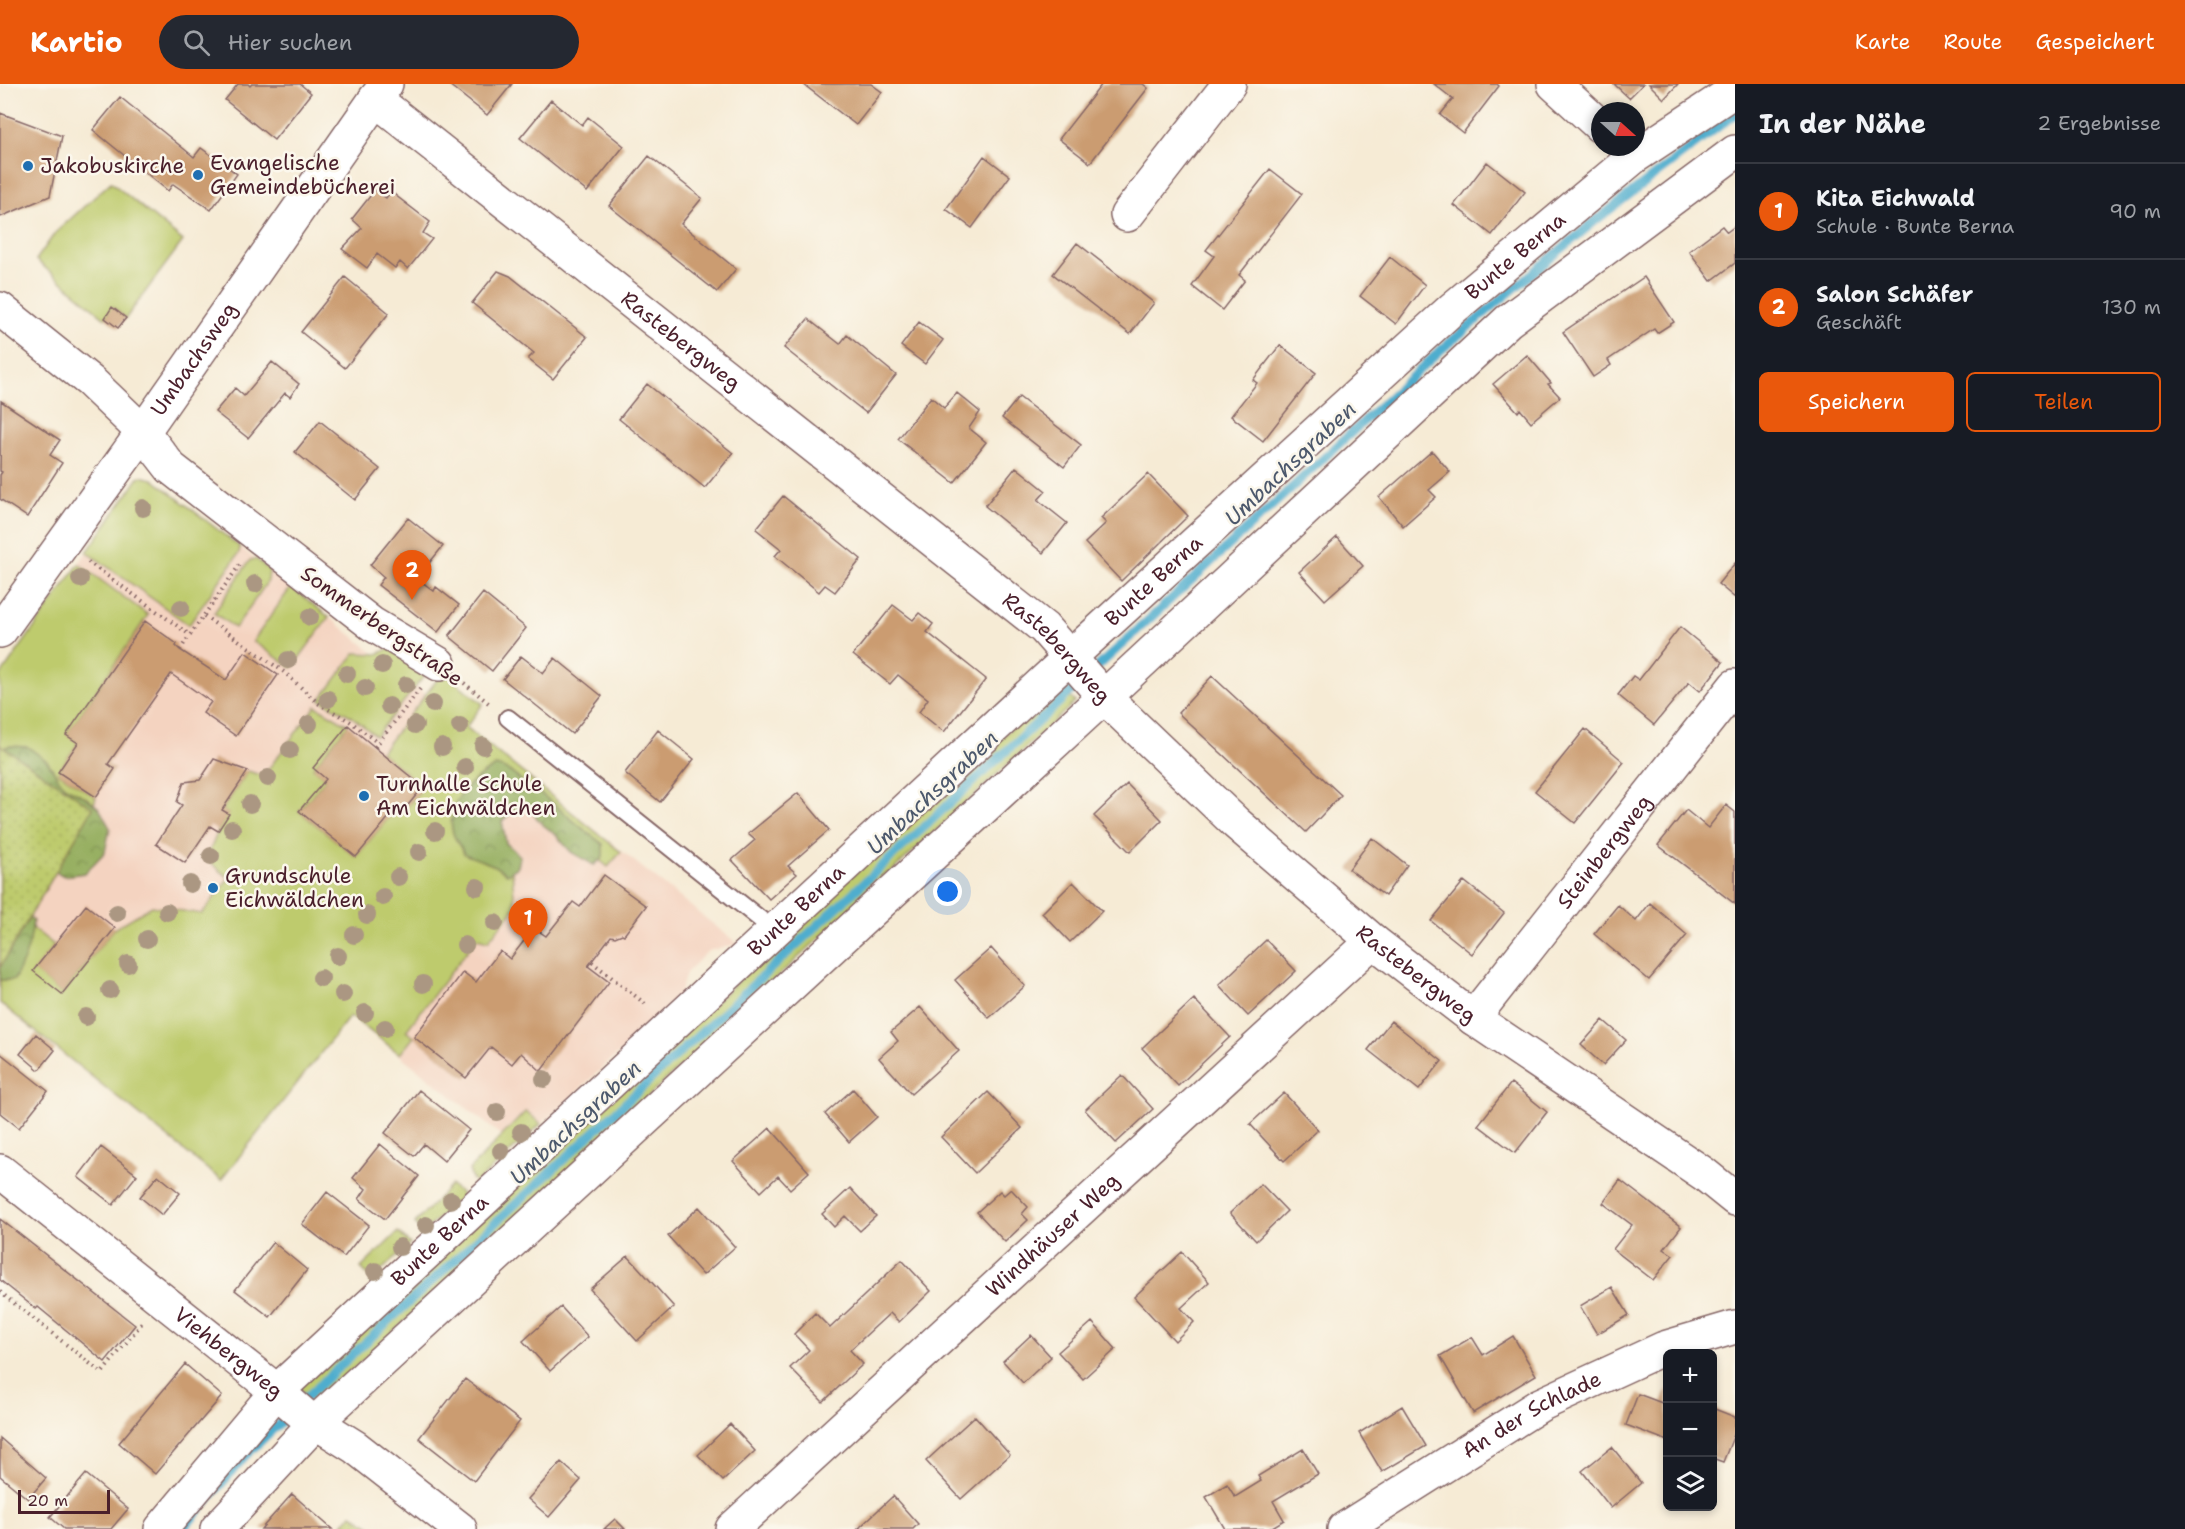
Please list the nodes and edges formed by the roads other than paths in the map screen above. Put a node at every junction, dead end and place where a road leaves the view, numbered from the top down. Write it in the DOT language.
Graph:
graph roads {
  1 [pos="1229,84"];
  2 [pos="1554,84"];
  3 [pos="1735,90"];
  4 [pos="381,91"];
  5 [pos="1591,118"];
  6 [pos="1645,142"];
  7 [pos="1735,152"];
  8 [pos="1624,156"];
  9 [pos="1127,215"];
  10 [pos="0,309"];
  11 [pos="143,432"];
  12 [pos="0,631"];
  13 [pos="439,664"];
  14 [pos="1086,677"];
  15 [pos="1735,686"];
  16 [pos="508,718"];
  17 [pos="775,931"];
  18 [pos="1373,941"];
  19 [pos="1473,1018"];
  20 [pos="0,1171"];
  21 [pos="1735,1199"];
  22 [pos="1735,1327"];
  23 [pos="296,1407"];
  24 [pos="160,1529"];
  25 [pos="217,1529"];
  26 [pos="460,1529"];
  27 [pos="732,1529"];
  28 [pos="1344,1529"];
  1 -- 9 [label="street"];
  2 -- 5 [label="street"];
  3 -- 6 [label="street, Bunte Berna"];
  4 -- 11 [label="street, Umbachsweg"];
  4 -- 14 [label="street, Rastebergweg"];
  7 -- 14 [label="street, Bunte Berna"];
  8 -- 14 [label="street, Bunte Berna"];
  10 -- 11 [label="street, Sommerbergstraße"];
  11 -- 12 [label="street, Umbachsweg"];
  11 -- 13 [label="street, Sommerbergstraße"];
  14 -- 17 [label="street, Bunte Berna"];
  14 -- 18 [label="street, Rastebergweg"];
  14 -- 23 [label="street, Bunte Berna"];
  15 -- 19 [label="street, Steinbergweg"];
  16 -- 17 [label="lane"];
  17 -- 23 [label="street, Bunte Berna"];
  18 -- 19 [label="street, Rastebergweg"];
  18 -- 27 [label="street, Windhäuser Weg"];
  19 -- 21 [label="street, Rastebergweg"];
  20 -- 23 [label="street, Viehbergweg"];
  22 -- 28 [label="street, An der Schlade"];
  23 -- 24 [label="street, Bunte Berna"];
  23 -- 25 [label="street, Bunte Berna"];
  23 -- 26 [label="street, Viehbergweg"];
}
